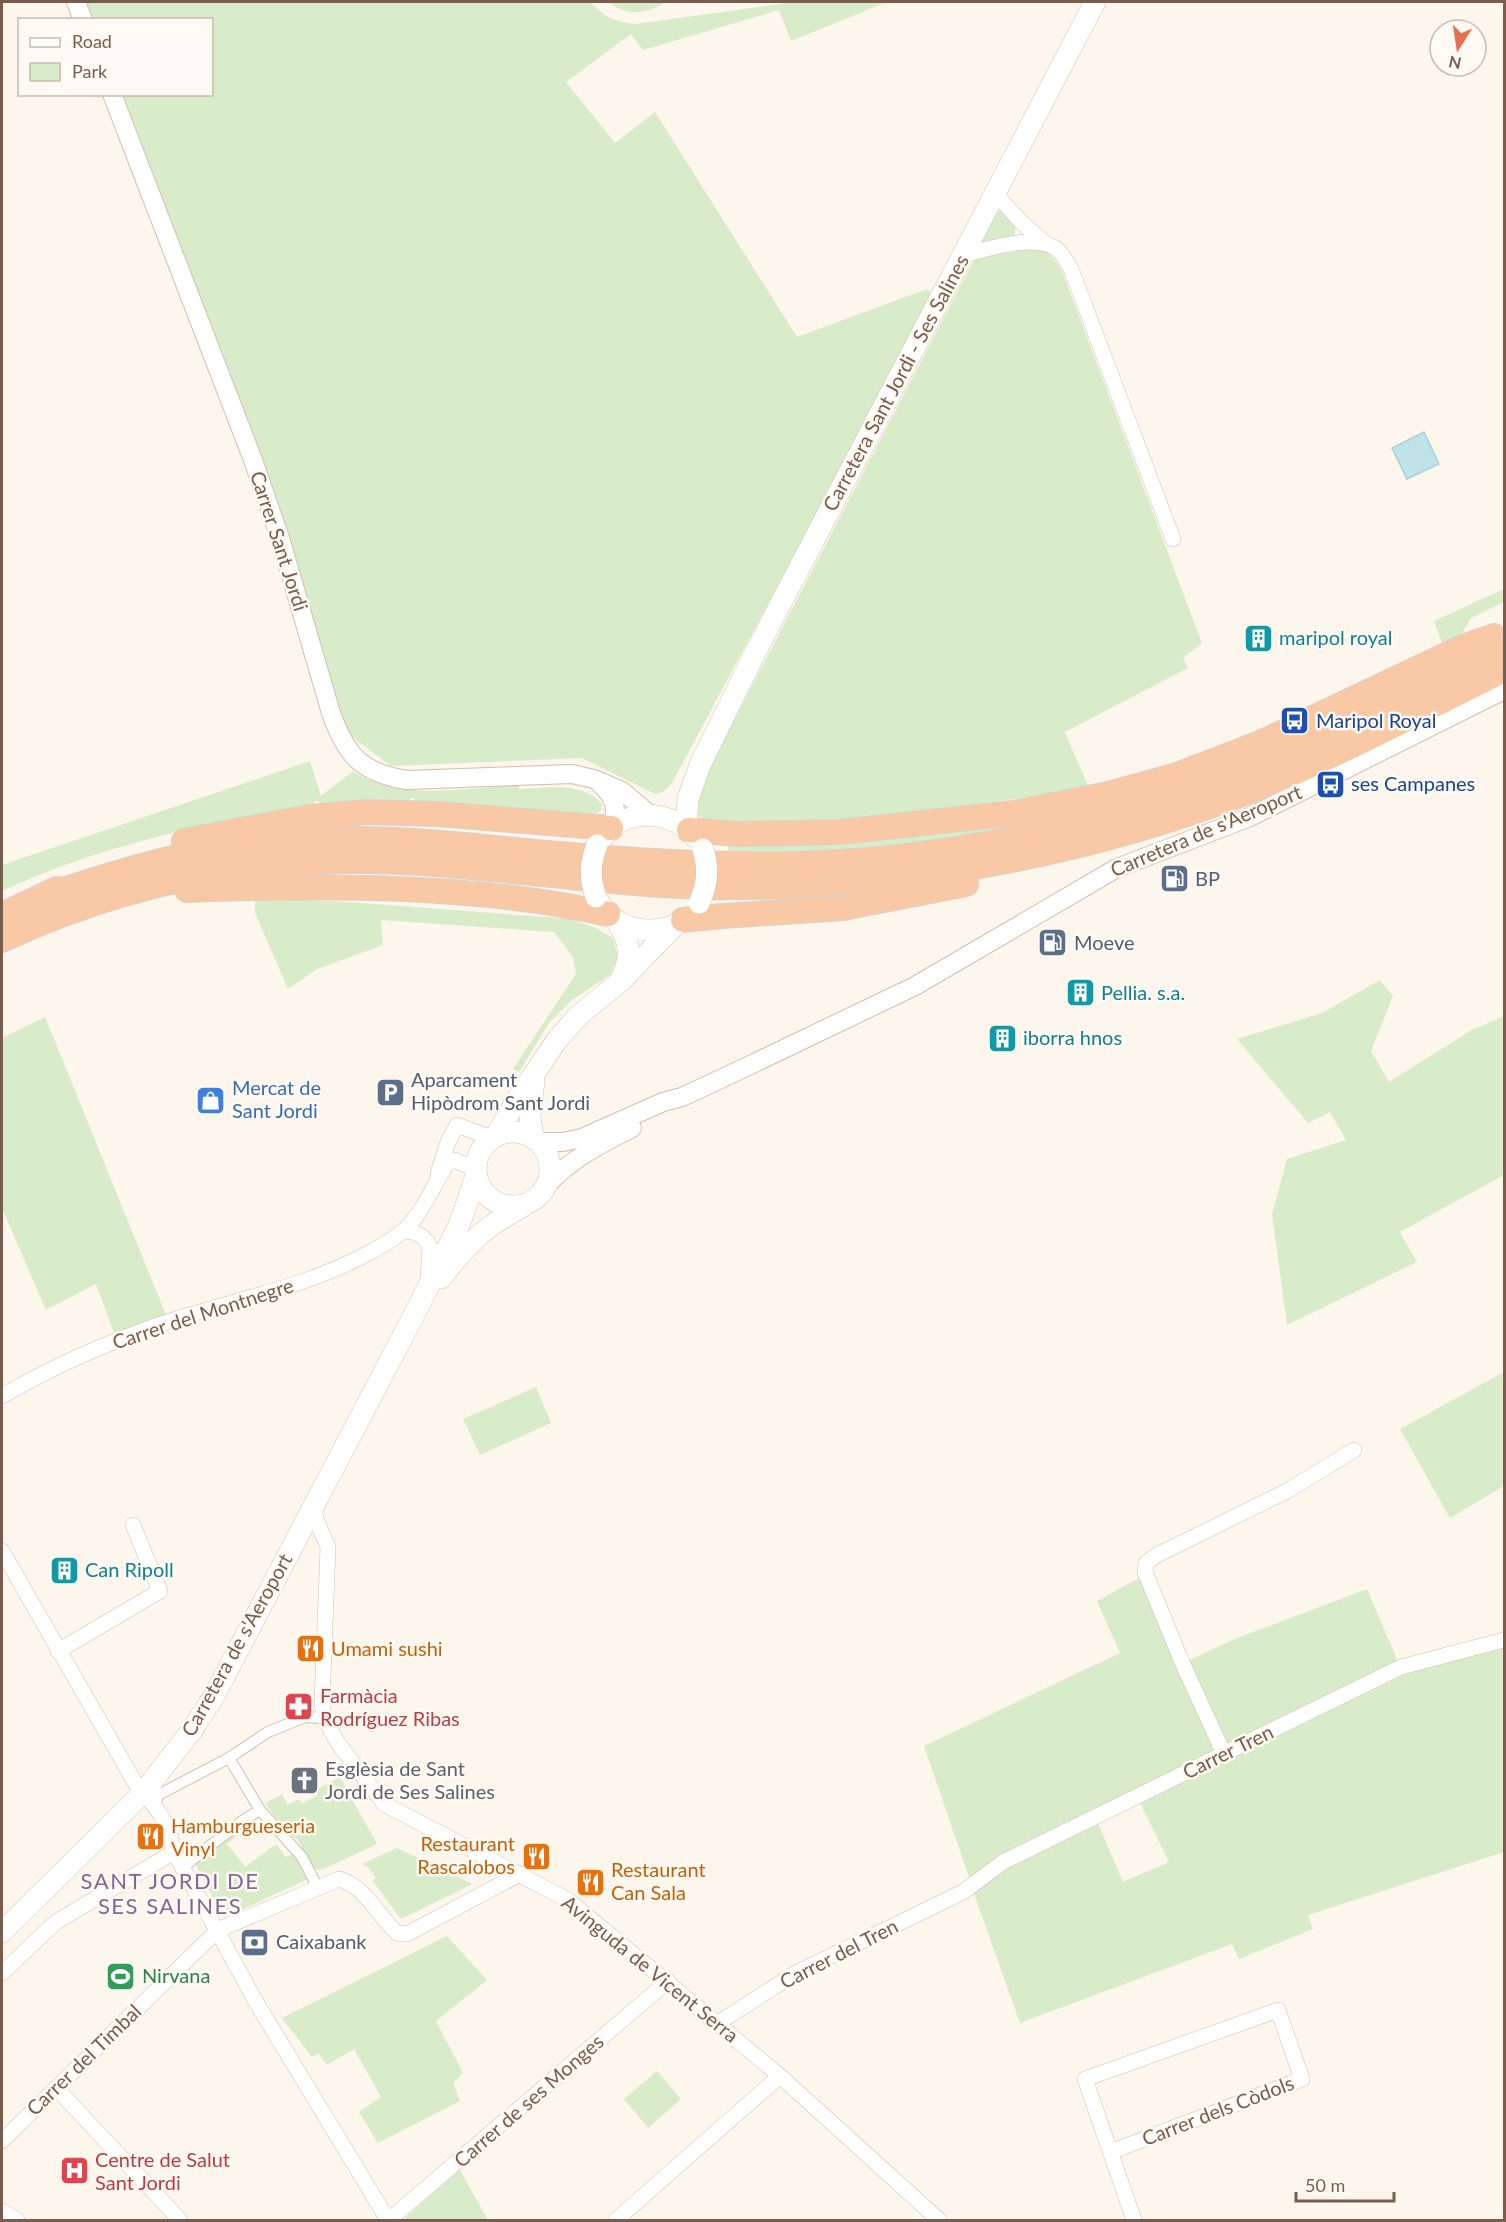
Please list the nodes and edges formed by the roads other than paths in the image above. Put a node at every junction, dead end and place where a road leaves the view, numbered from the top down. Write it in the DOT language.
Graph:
graph roads {
  1 [pos="76,2"];
  2 [pos="1095,2"];
  3 [pos="82,18"];
  4 [pos="113,96"];
  5 [pos="995,193"];
  6 [pos="1044,242"];
  7 [pos="963,255"];
  8 [pos="1173,539"];
  9 [pos="1504,633"];
  10 [pos="1504,645"];
  11 [pos="1504,670"];
  12 [pos="1504,690"];
  13 [pos="700,765"];
  14 [pos="594,779"];
  15 [pos="651,814"];
  16 [pos="608,833"];
  17 [pos="693,836"];
  18 [pos="1098,842"];
  19 [pos="124,892"];
  20 [pos="43,896"];
  21 [pos="607,911"];
  22 [pos="2,915"];
  23 [pos="679,923"];
  24 [pos="2,940"];
  25 [pos="621,981"];
  26 [pos="534,1077"];
  27 [pos="660,1108"];
  28 [pos="494,1137"];
  29 [pos="536,1140"];
  30 [pos="476,1174"];
  31 [pos="436,1181"];
  32 [pos="548,1184"];
  33 [pos="525,1205"];
  34 [pos="404,1231"];
  35 [pos="426,1287"];
  36 [pos="414,1314"];
  37 [pos="2,1396"];
  38 [pos="1354,1450"];
  39 [pos="313,1506"];
  40 [pos="133,1525"];
  41 [pos="2,1551"];
  42 [pos="1504,1640"];
  43 [pos="58,1651"];
  44 [pos="324,1718"];
  45 [pos="1224,1754"];
  46 [pos="229,1758"];
  47 [pos="149,1799"];
  48 [pos="260,1810"];
  49 [pos="174,1852"];
  50 [pos="183,1867"];
  51 [pos="520,1874"];
  52 [pos="318,1888"];
  53 [pos="963,1892"];
  54 [pos="218,1930"];
  55 [pos="2,1932"];
  56 [pos="2,1973"];
  57 [pos="668,1981"];
  58 [pos="718,2023"];
  59 [pos="780,2076"];
  60 [pos="56,2088"];
  61 [pos="2,2141"];
  62 [pos="1110,2152"];
  63 [pos="2,2211"];
  64 [pos="17,2220"];
  65 [pos="180,2220"];
  66 [pos="388,2220"];
  67 [pos="616,2220"];
  68 [pos="939,2220"];
  69 [pos="1134,2220"];
  1 -- 3 [label="street"];
  2 -- 5 [label="main road, Carretera Sant Jordi - Ses Salines"];
  4 -- 14 [label="street, Carrer Sant Jordi"];
  5 -- 6 [label="street"];
  5 -- 7 [label="main road, Carretera Sant Jordi - Ses Salines"];
  6 -- 7 [label="street"];
  6 -- 8 [label="street"];
  7 -- 13 [label="main road, Carretera Sant Jordi - Ses Salines"];
  9 -- 17 [label="highway"];
  10 -- 20 [label="highway"];
  11 -- 18 [label="highway"];
  12 -- 27 [label="street, Carretera de s'Aeroport"];
  13 -- 15 [label="main road, Carretera Sant Jordi - Ses Salines"];
  13 -- 17 [label="main road, Carretera Sant Jordi - Ses Salines"];
  14 -- 15 [label="street, Carrer Sant Jordi"];
  14 -- 16 [label="street"];
  15 -- 16 [label="main road"];
  15 -- 17 [label="main road"];
  16 -- 20 [label="highway"];
  16 -- 21 [label="main road, bridge"];
  17 -- 23 [label="main road, bridge"];
  18 -- 19 [label="highway"];
  18 -- 23 [label="highway"];
  19 -- 21 [label="highway"];
  19 -- 24 [label="highway"];
  20 -- 22 [label="highway"];
  21 -- 23 [label="main road"];
  21 -- 25 [label="main road"];
  23 -- 25 [label="main road"];
  25 -- 26 [label="main road"];
  26 -- 28 [label="main road"];
  26 -- 29 [label="main road"];
  27 -- 29 [label="street"];
  27 -- 32 [label="street"];
  28 -- 29 [label="main road"];
  28 -- 30 [label="main road"];
  28 -- 31 [label="street, Carrer del Montnegre"];
  29 -- 32 [label="main road"];
  30 -- 31 [label="street, Carrer del Montnegre"];
  30 -- 33 [label="main road"];
  30 -- 35 [label="main road"];
  31 -- 34 [label="street, Carrer del Montnegre"];
  32 -- 33 [label="main road"];
  33 -- 36 [label="main road"];
  34 -- 35 [label="street"];
  34 -- 37 [label="street, Carrer del Montnegre"];
  35 -- 36 [label="main road"];
  36 -- 39 [label="main road, Carretera de s'Aeroport"];
  38 -- 45 [label="street"];
  39 -- 44 [label="street, Avinguda de Vicent Serra"];
  39 -- 47 [label="main road, Carretera de s'Aeroport"];
  40 -- 43 [label="street"];
  41 -- 43 [label="street"];
  42 -- 45 [label="street, Carrer Tren"];
  43 -- 47 [label="street"];
  44 -- 46 [label="street"];
  44 -- 51 [label="street, Avinguda de Vicent Serra"];
  45 -- 53 [label="street, Carrer Tren"];
  46 -- 47 [label="street"];
  46 -- 48 [label="street"];
  47 -- 49 [label="street"];
  47 -- 55 [label="main road, Carretera de s'Aeroport"];
  48 -- 50 [label="street"];
  48 -- 52 [label="street"];
  49 -- 50 [label="street"];
  49 -- 56 [label="street"];
  50 -- 54 [label="street"];
  51 -- 52 [label="street"];
  51 -- 57 [label="street, Avinguda de Vicent Serra"];
  52 -- 54 [label="street"];
  53 -- 58 [label="street, Carrer del Tren"];
  54 -- 60 [label="street, Carrer del Timbal"];
  54 -- 66 [label="street"];
  57 -- 58 [label="street, Avinguda de Vicent Serra"];
  57 -- 66 [label="street, Carrer de ses Monges"];
  58 -- 59 [label="street, Avinguda de Vicent Serra"];
  59 -- 67 [label="street"];
  59 -- 68 [label="street, Avinguda de Vicent Serra"];
  60 -- 61 [label="street, Carrer del Timbal"];
  60 -- 65 [label="street"];
  62 -- 62 [label="street, Carrer dels Còdols"];
  62 -- 69 [label="street"];
  63 -- 64 [label="street"];
}
